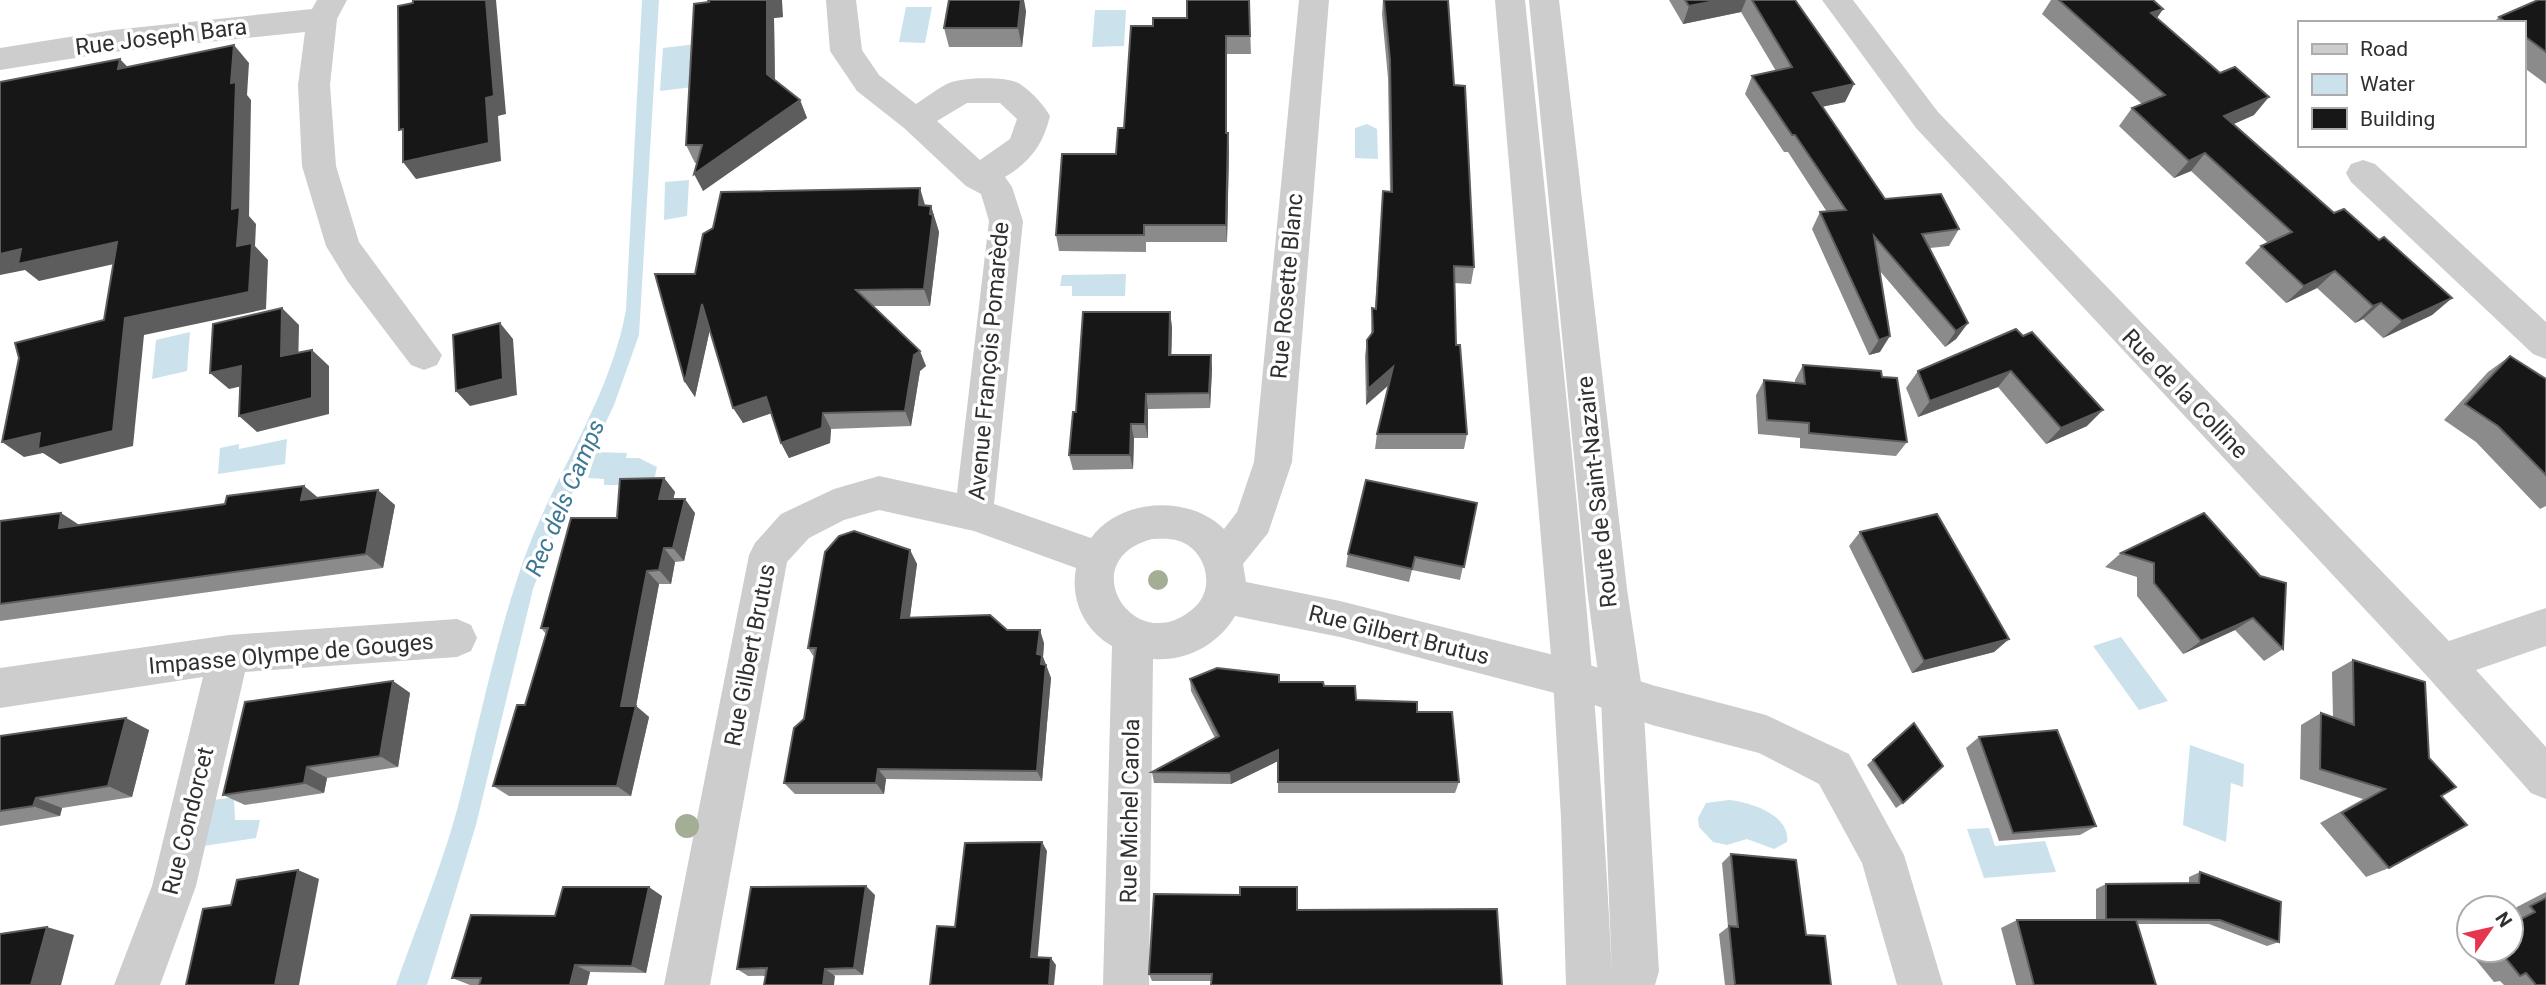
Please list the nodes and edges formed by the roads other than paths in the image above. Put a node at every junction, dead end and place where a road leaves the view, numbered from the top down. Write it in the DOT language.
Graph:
graph roads {
  1 [pos="841,0"];
  2 [pos="1314,0"];
  3 [pos="1510,0"];
  4 [pos="1544,0"];
  5 [pos="1838,0"];
  6 [pos="327,9"];
  7 [pos="0,59"];
  8 [pos="915,120"];
  9 [pos="2363,173"];
  10 [pos="978,177"];
  11 [pos="2546,344"];
  12 [pos="424,355"];
  13 [pos="974,514"];
  14 [pos="1099,559"];
  15 [pos="1224,578"];
  16 [pos="2546,627"];
  17 [pos="1133,637"];
  18 [pos="457,638"];
  19 [pos="229,654"];
  20 [pos="2442,662"];
  21 [pos="1574,679"];
  22 [pos="0,688"];
  23 [pos="1622,696"];
  24 [pos="2546,778"];
  25 [pos="137,985"];
  26 [pos="687,985"];
  27 [pos="1126,985"];
  28 [pos="1589,985"];
  29 [pos="1632,985"];
  30 [pos="1920,985"];
  1 -- 8 [label="street, Avenue François Pomarède"];
  2 -- 15 [label="street, Rue Rosette Blanc"];
  3 -- 21 [label="street, Route de Saint-Nazaire"];
  4 -- 23 [label="street, Route de Saint-Nazaire"];
  5 -- 20 [label="street, Rue de la Colline"];
  6 -- 7 [label="street, Rue Joseph Bara"];
  6 -- 12 [label="street, Rue Joseph Bara"];
  8 -- 10 [label="street, Avenue François Pomarède"];
  8 -- 10 [label="street"];
  9 -- 11 [label="street"];
  10 -- 13 [label="street, Avenue François Pomarède"];
  13 -- 14 [label="street, Rue Gilbert Brutus"];
  13 -- 26 [label="street, Rue Gilbert Brutus"];
  14 -- 15 [label="street"];
  14 -- 17 [label="street"];
  15 -- 17 [label="street"];
  15 -- 21 [label="street, Rue Gilbert Brutus"];
  16 -- 20 [label="street"];
  17 -- 27 [label="street, Rue Michel Carola"];
  18 -- 19 [label="street, Impasse Olympe de Gouges"];
  19 -- 22 [label="street, Impasse Olympe de Gouges"];
  19 -- 25 [label="street, Rue Condorcet"];
  20 -- 24 [label="street, Rue de la Colline"];
  21 -- 23 [label="street, Rue Gilbert Brutus"];
  21 -- 28 [label="street, Route de Saint-Nazaire"];
  23 -- 29 [label="street, Route de Saint-Nazaire"];
  23 -- 30 [label="street, Rue Gilbert Brutus"];
}
